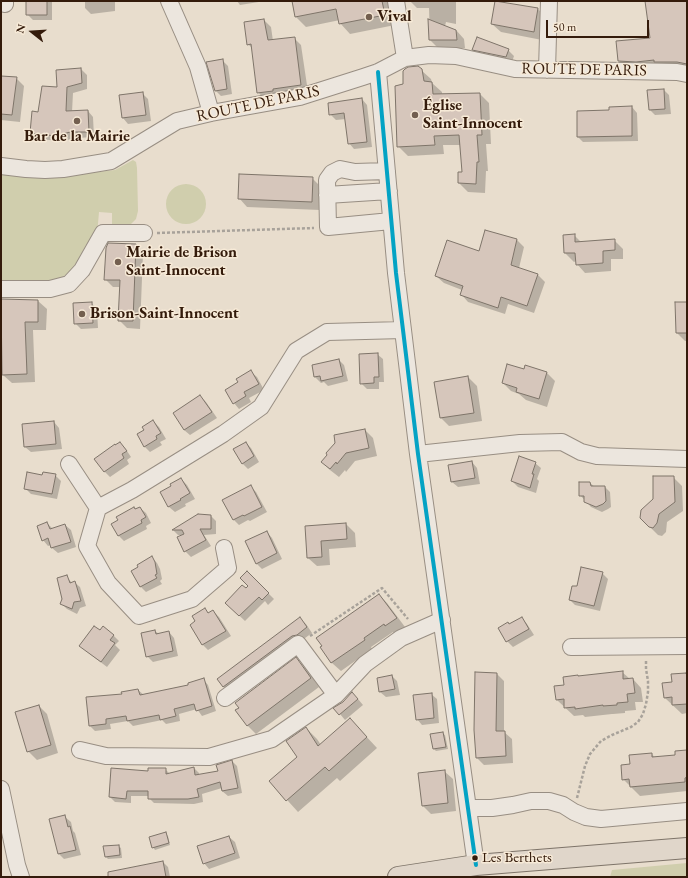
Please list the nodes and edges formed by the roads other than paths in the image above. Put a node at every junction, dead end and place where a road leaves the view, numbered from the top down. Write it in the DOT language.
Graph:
graph roads {
  1 [pos="5,1"];
  2 [pos="169,1"];
  3 [pos="396,1"];
  4 [pos="549,1"];
  5 [pos="1,3"];
  6 [pos="405,58"];
  7 [pos="547,70"];
  8 [pos="378,72"];
  9 [pos="687,74"];
  10 [pos="211,113"];
  11 [pos="1,166"];
  12 [pos="387,170"];
  13 [pos="389,191"];
  14 [pos="327,196"];
  15 [pos="391,221"];
  16 [pos="144,233"];
  17 [pos="1,289"];
  18 [pos="402,330"];
  19 [pos="418,454"];
  20 [pos="687,459"];
  21 [pos="68,464"];
  22 [pos="98,508"];
  23 [pos="224,548"];
  24 [pos="442,620"];
  25 [pos="687,646"];
  26 [pos="571,648"];
  27 [pos="336,695"];
  28 [pos="225,698"];
  29 [pos="80,750"];
  30 [pos="1,789"];
  31 [pos="468,808"];
  32 [pos="687,811"];
  33 [pos="687,848"];
  34 [pos="476,865"];
  35 [pos="21,877"];
  36 [pos="398,877"];
  1 -- 5 [label="street"];
  2 -- 10 [label="street"];
  3 -- 6 [label="street"];
  4 -- 7 [label="street"];
  6 -- 7 [label="street, ROUTE DE PARIS"];
  6 -- 8 [label="street, ROUTE DE PARIS"];
  7 -- 9 [label="street, ROUTE DE PARIS"];
  8 -- 10 [label="street, ROUTE DE PARIS"];
  8 -- 12 [label="street"];
  10 -- 11 [label="street, ROUTE DE PARIS"];
  12 -- 13 [label="street"];
  12 -- 14 [label="street"];
  13 -- 14 [label="street"];
  13 -- 15 [label="street"];
  14 -- 15 [label="street"];
  15 -- 18 [label="street"];
  16 -- 17 [label="street"];
  18 -- 19 [label="street"];
  18 -- 22 [label="street"];
  19 -- 20 [label="street"];
  19 -- 24 [label="street"];
  21 -- 22 [label="street"];
  22 -- 23 [label="street"];
  24 -- 27 [label="street"];
  24 -- 31 [label="street"];
  25 -- 26 [label="street"];
  27 -- 28 [label="street"];
  27 -- 29 [label="street"];
  30 -- 35 [label="street"];
  31 -- 32 [label="street"];
  31 -- 34 [label="street"];
  33 -- 34 [label="main road"];
  34 -- 36 [label="main road"];
}
